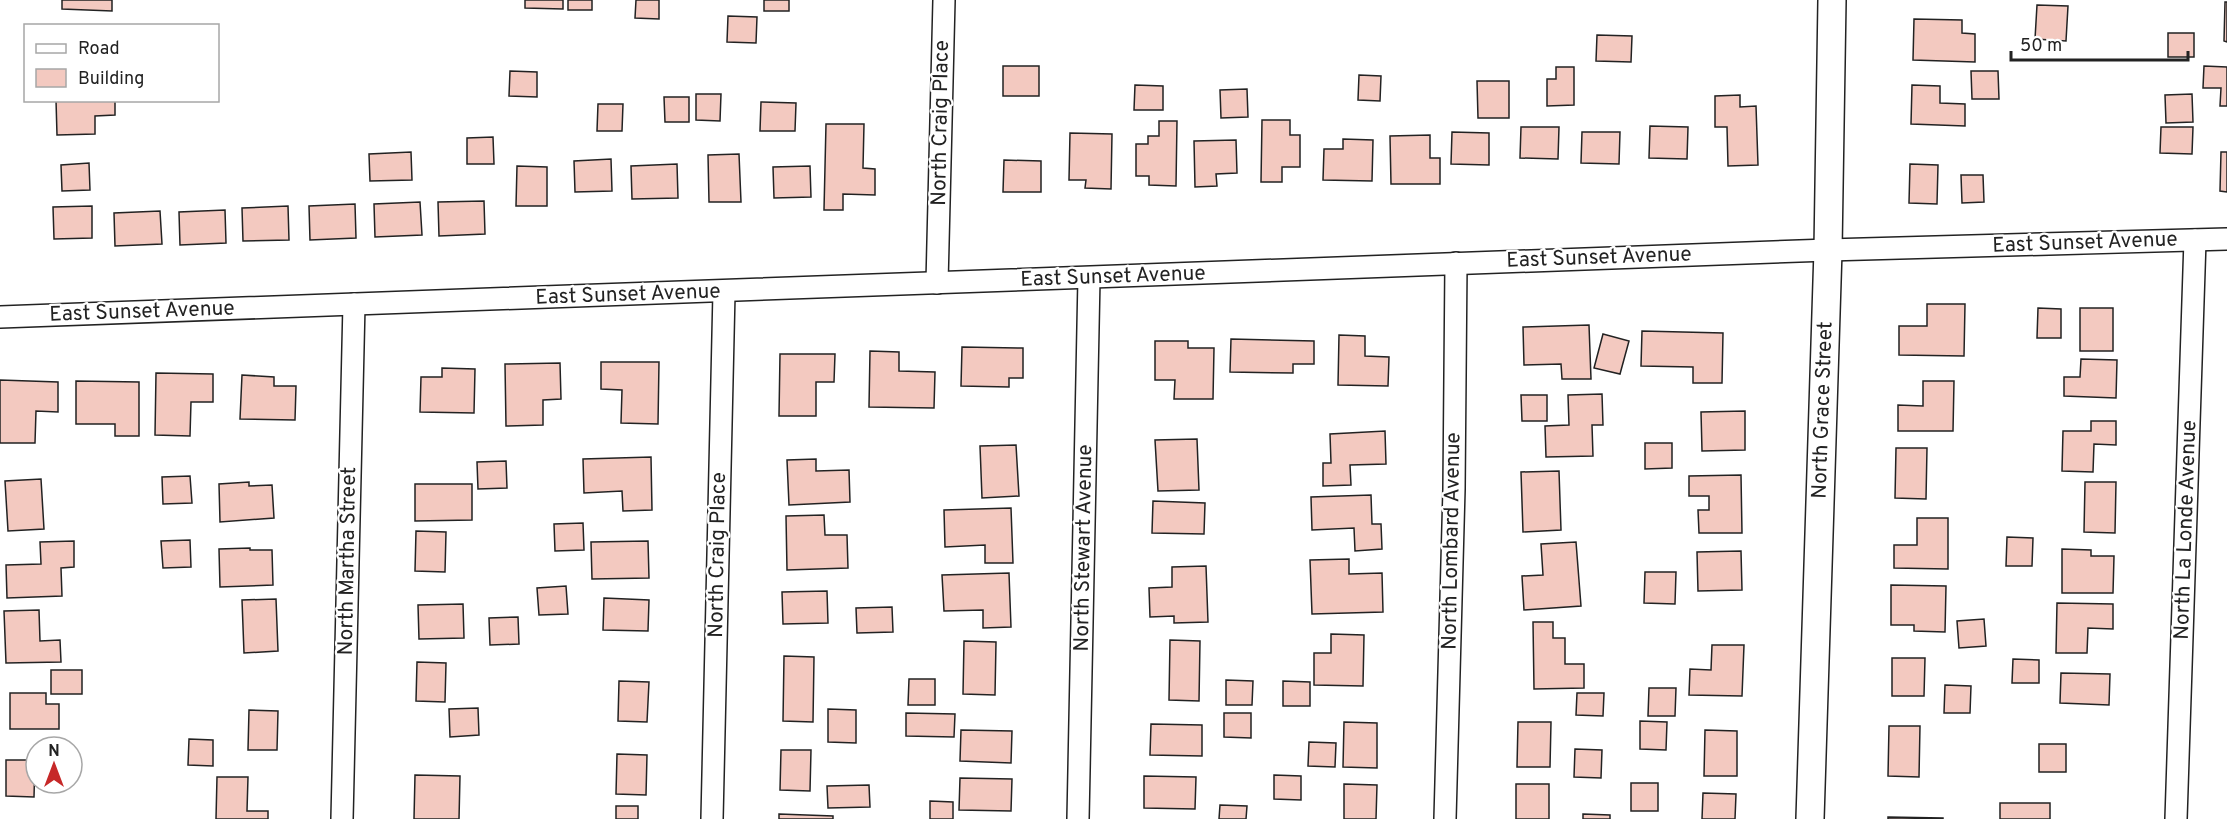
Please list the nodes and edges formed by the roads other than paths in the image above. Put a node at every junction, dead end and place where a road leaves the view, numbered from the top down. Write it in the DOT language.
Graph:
graph roads {
  1 [pos="944,0"];
  2 [pos="1832,0"];
  3 [pos="2227,239"];
  4 [pos="2196,240"];
  5 [pos="1828,250"];
  6 [pos="1456,263"];
  7 [pos="1089,278"];
  8 [pos="937,283"];
  9 [pos="724,292"];
  10 [pos="354,304"];
  11 [pos="0,317"];
  12 [pos="342,819"];
  13 [pos="712,819"];
  14 [pos="1078,819"];
  15 [pos="1445,819"];
  16 [pos="1810,819"];
  17 [pos="2176,819"];
  1 -- 8 [label="street, North Craig Place"];
  2 -- 5 [label="street, North Grace Street"];
  3 -- 4 [label="street, East Sunset Avenue"];
  4 -- 5 [label="street, East Sunset Avenue"];
  4 -- 17 [label="street, North La Londe Avenue"];
  5 -- 6 [label="street, East Sunset Avenue"];
  5 -- 16 [label="street, North Grace Street"];
  6 -- 7 [label="street, East Sunset Avenue"];
  6 -- 15 [label="street, North Lombard Avenue"];
  7 -- 8 [label="street, East Sunset Avenue"];
  7 -- 14 [label="street, North Stewart Avenue"];
  8 -- 9 [label="street, East Sunset Avenue"];
  9 -- 10 [label="street, East Sunset Avenue"];
  9 -- 13 [label="street, North Craig Place"];
  10 -- 11 [label="street, East Sunset Avenue"];
  10 -- 12 [label="street, North Martha Street"];
}
